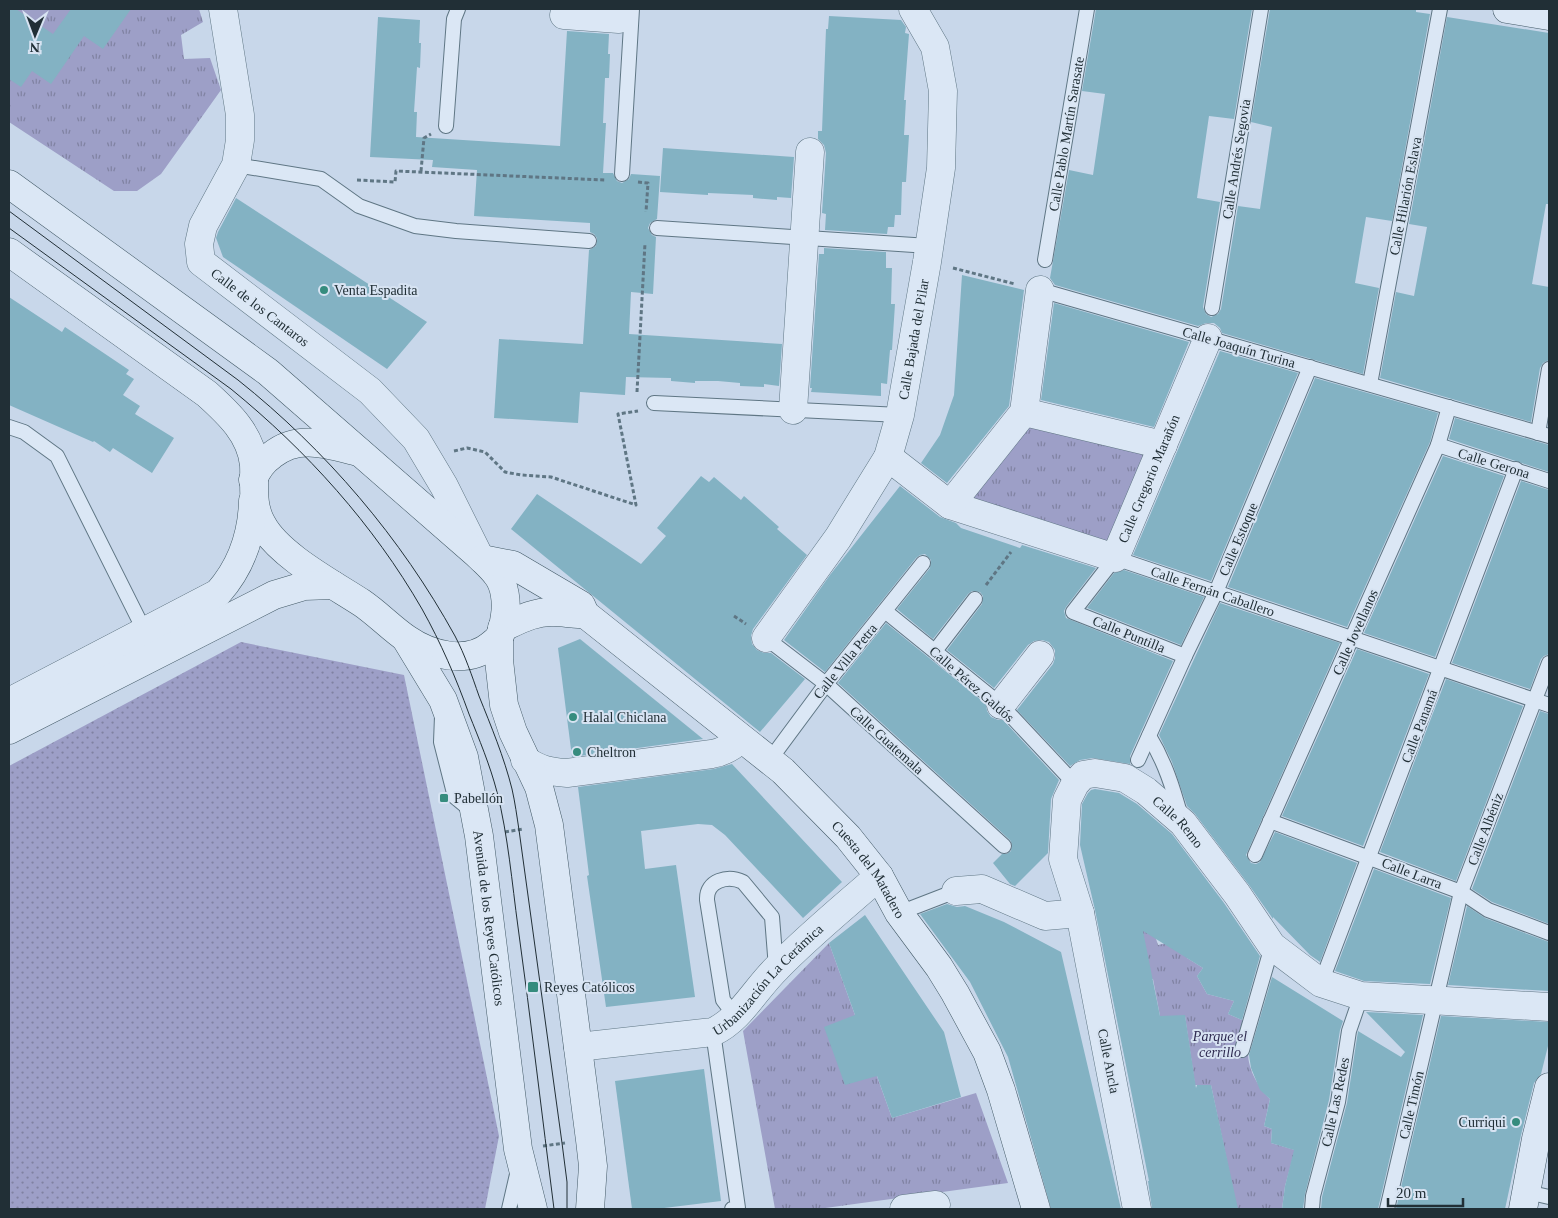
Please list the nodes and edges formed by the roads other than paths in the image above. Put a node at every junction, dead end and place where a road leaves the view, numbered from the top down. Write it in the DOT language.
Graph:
graph roads {
  1 [pos="223,9"];
  2 [pos="458,9"];
  3 [pos="913,9"];
  4 [pos="1087,9"];
  5 [pos="1261,9"];
  6 [pos="1440,9"];
  7 [pos="1507,9"];
  8 [pos="626,14"];
  9 [pos="564,15"];
  10 [pos="1549,16"];
  11 [pos="446,126"];
  12 [pos="810,152"];
  13 [pos="236,165"];
  14 [pos="625,178"];
  15 [pos="9,184"];
  16 [pos="651,224"];
  17 [pos="805,238"];
  18 [pos="589,241"];
  19 [pos="9,252"];
  20 [pos="928,254"];
  21 [pos="1044,260"];
  22 [pos="1040,290"];
  23 [pos="1212,308"];
  24 [pos="1208,338"];
  25 [pos="1310,367"];
  26 [pos="1549,369"];
  27 [pos="1370,384"];
  28 [pos="654,403"];
  29 [pos="1450,407"];
  30 [pos="793,410"];
  31 [pos="1024,412"];
  32 [pos="900,415"];
  33 [pos="9,427"];
  34 [pos="1544,434"];
  35 [pos="1163,445"];
  36 [pos="1438,446"];
  37 [pos="363,453"];
  38 [pos="888,457"];
  39 [pos="1516,469"];
  40 [pos="1549,481"];
  41 [pos="253,486"];
  42 [pos="950,505"];
  43 [pos="480,558"];
  44 [pos="1115,558"];
  45 [pos="922,562"];
  46 [pos="334,585"];
  47 [pos="1216,592"];
  48 [pos="975,599"];
  49 [pos="885,611"];
  50 [pos="1074,612"];
  51 [pos="585,614"];
  52 [pos="145,632"];
  53 [pos="501,633"];
  54 [pos="766,638"];
  55 [pos="1352,638"];
  56 [pos="406,639"];
  57 [pos="935,651"];
  58 [pos="1040,655"];
  59 [pos="1185,656"];
  60 [pos="1549,663"];
  61 [pos="1440,668"];
  62 [pos="826,684"];
  63 [pos="1535,700"];
  64 [pos="9,702"];
  65 [pos="1001,705"];
  66 [pos="1549,706"];
  67 [pos="9,730"];
  68 [pos="1148,736"];
  69 [pos="741,739"];
  70 [pos="525,760"];
  71 [pos="1138,760"];
  72 [pos="769,762"];
  73 [pos="1074,784"];
  74 [pos="1270,821"];
  75 [pos="1183,822"];
  76 [pos="1004,846"];
  77 [pos="1255,855"];
  78 [pos="1369,857"];
  79 [pos="879,876"];
  80 [pos="956,891"];
  81 [pos="1461,892"];
  82 [pos="898,913"];
  83 [pos="1080,913"];
  84 [pos="1549,933"];
  85 [pos="1272,946"];
  86 [pos="776,968"];
  87 [pos="1321,983"];
  88 [pos="1361,996"];
  89 [pos="1435,1000"];
  90 [pos="1549,1007"];
  91 [pos="736,1017"];
  92 [pos="713,1032"];
  93 [pos="578,1046"];
  94 [pos="1242,1050"];
  95 [pos="1548,1098"];
  96 [pos="519,1153"];
  97 [pos="1533,1199"];
  98 [pos="1030,1203"];
  99 [pos="936,1205"];
  100 [pos="509,1209"];
  101 [pos="533,1209"];
  102 [pos="590,1209"];
  103 [pos="732,1209"];
  104 [pos="904,1209"];
  105 [pos="1137,1209"];
  106 [pos="1312,1209"];
  107 [pos="1387,1209"];
  1 -- 13 [label="street, Calle de los Cantaros"];
  2 -- 11 [label="lane"];
  3 -- 20 [label="street, Calle Bajada del Pilar"];
  4 -- 21 [label="lane, Calle Pablo Martín Sarasate"];
  5 -- 23 [label="lane, Calle Andrés Segovia"];
  6 -- 27 [label="lane, Calle Hilarión Eslava"];
  7 -- 10 [label="street"];
  8 -- 9 [label="street"];
  8 -- 14 [label="lane"];
  12 -- 17 [label="street"];
  13 -- 18 [label="lane"];
  13 -- 43 [label="street, Calle de los Cantaros"];
  15 -- 37 [label="street"];
  16 -- 17 [label="lane"];
  17 -- 20 [label="lane"];
  17 -- 30 [label="street"];
  19 -- 41 [label="street"];
  20 -- 32 [label="street, Calle Bajada del Pilar"];
  22 -- 24 [label="lane, Calle Joaquín Turina"];
  22 -- 31 [label="street"];
  24 -- 25 [label="lane, Calle Joaquín Turina"];
  24 -- 35 [label="street, Calle Gregorio Marañón"];
  25 -- 27 [label="lane, Calle Joaquín Turina"];
  25 -- 47 [label="lane, Calle Estoque"];
  26 -- 34 [label="lane"];
  27 -- 29 [label="lane, Calle Joaquín Turina"];
  28 -- 30 [label="lane"];
  29 -- 34 [label="lane, Calle Joaquín Turina"];
  29 -- 36 [label="lane, Calle Jovellanos"];
  30 -- 32 [label="lane"];
  31 -- 35 [label="street"];
  31 -- 42 [label="street"];
  32 -- 38 [label="street, Calle Bajada del Pilar"];
  33 -- 52 [label="lane"];
  35 -- 44 [label="street, Calle Gregorio Marañón"];
  36 -- 39 [label="lane, Calle Gerona"];
  36 -- 55 [label="lane, Calle Jovellanos"];
  37 -- 41 [label="street"];
  37 -- 43 [label="street"];
  38 -- 42 [label="street, Calle Fernán Caballero"];
  38 -- 54 [label="street, Calle Bajada del Pilar"];
  39 -- 40 [label="lane, Calle Gerona"];
  39 -- 61 [label="lane, Calle Panamá"];
  41 -- 46 [label="street"];
  41 -- 52 [label="street"];
  42 -- 44 [label="street, Calle Fernán Caballero"];
  43 -- 51 [label="street, Cuesta del Matadero"];
  43 -- 53 [label="street"];
  44 -- 47 [label="lane, Calle Fernán Caballero"];
  44 -- 50 [label="lane, Calle Gregorio Marañón"];
  45 -- 49 [label="lane, Calle Villa Petra"];
  46 -- 56 [label="street"];
  46 -- 67 [label="street"];
  47 -- 55 [label="lane, Calle Fernán Caballero"];
  47 -- 59 [label="lane, Calle Estoque"];
  48 -- 57 [label="lane"];
  49 -- 57 [label="lane, Calle Pérez Galdós"];
  49 -- 62 [label="lane, Calle Villa Petra"];
  50 -- 59 [label="lane, Calle Puntilla"];
  51 -- 53 [label="street"];
  51 -- 69 [label="street, Cuesta del Matadero"];
  52 -- 64 [label="street"];
  53 -- 56 [label="street"];
  53 -- 70 [label="street"];
  54 -- 62 [label="lane, Calle Guatemala"];
  55 -- 61 [label="lane, Calle Fernán Caballero"];
  55 -- 74 [label="lane, Calle Jovellanos"];
  56 -- 96 [label="street, Avenida de los Reyes Católicos"];
  57 -- 65 [label="lane, Calle Pérez Galdós"];
  58 -- 65 [label="street"];
  59 -- 68 [label="lane, Calle Estoque"];
  60 -- 63 [label="lane, Calle Albéniz"];
  61 -- 63 [label="lane, Calle Fernán Caballero"];
  61 -- 78 [label="lane, Calle Panamá"];
  62 -- 72 [label="lane, Calle Villa Petra"];
  62 -- 76 [label="lane, Calle Guatemala"];
  63 -- 66 [label="lane, Calle Fernán Caballero"];
  63 -- 81 [label="lane, Calle Albéniz"];
  65 -- 73 [label="lane, Calle Pérez Galdós"];
  68 -- 71 [label="lane, Calle Estoque"];
  68 -- 75 [label="lane"];
  69 -- 70 [label="street"];
  69 -- 72 [label="street, Cuesta del Matadero"];
  70 -- 93 [label="street"];
  72 -- 79 [label="street, Cuesta del Matadero"];
  73 -- 75 [label="street, Calle Remo"];
  73 -- 83 [label="street"];
  74 -- 77 [label="lane, Calle Jovellanos"];
  74 -- 78 [label="lane, Calle Larra"];
  75 -- 85 [label="street, Calle Remo"];
  78 -- 81 [label="lane, Calle Larra"];
  78 -- 87 [label="lane, Calle Panamá"];
  79 -- 82 [label="street, Cuesta del Matadero"];
  79 -- 86 [label="street, Urbanización La Cerámica"];
  80 -- 82 [label="lane"];
  80 -- 83 [label="street"];
  81 -- 84 [label="lane, Calle Larra"];
  81 -- 89 [label="lane, Calle Albéniz"];
  82 -- 98 [label="street, Cuesta del Matadero"];
  83 -- 105 [label="street, Calle Ancla"];
  85 -- 87 [label="street, Calle Remo"];
  85 -- 94 [label="lane"];
  86 -- 91 [label="street, Urbanización La Cerámica"];
  86 -- 91 [label="lane"];
  87 -- 88 [label="street, Calle Remo"];
  88 -- 89 [label="street, Calle Remo"];
  88 -- 106 [label="lane, Calle Las Redes"];
  89 -- 90 [label="street, Calle Remo"];
  89 -- 107 [label="lane, Calle Timón"];
  91 -- 92 [label="street, Urbanización La Cerámica"];
  92 -- 93 [label="street, Urbanización La Cerámica"];
  92 -- 103 [label="lane"];
  93 -- 102 [label="street"];
  95 -- 97 [label="street"];
  96 -- 100 [label="lane"];
  96 -- 101 [label="street, Avenida de los Reyes Católicos"];
  99 -- 104 [label="street"];
}
